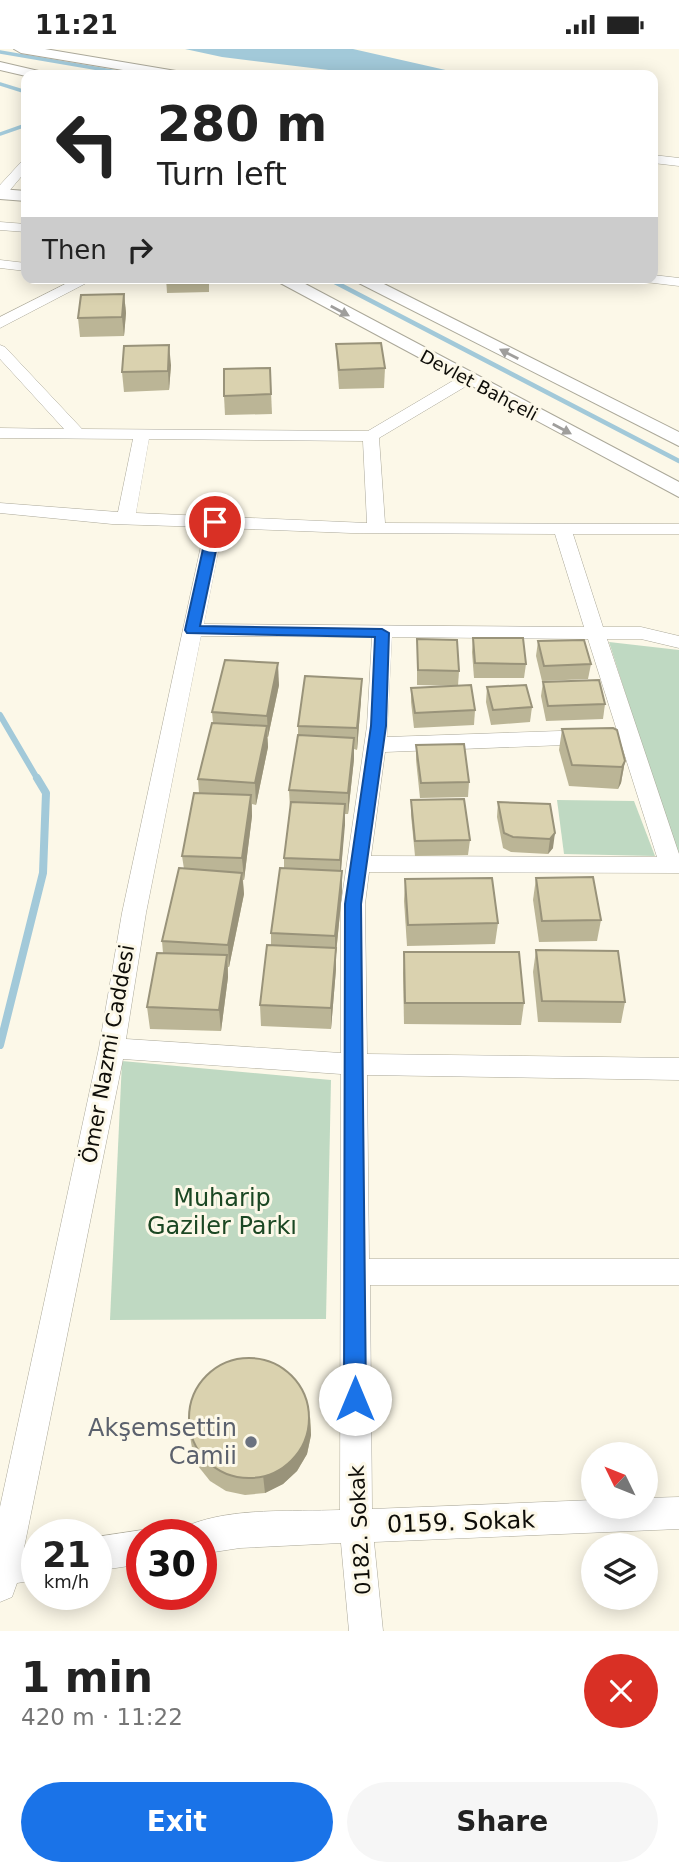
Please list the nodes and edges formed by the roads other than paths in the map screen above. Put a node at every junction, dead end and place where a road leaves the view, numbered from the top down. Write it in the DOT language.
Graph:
graph roads {
  1 [pos="21,49"];
  2 [pos="0,66"];
  3 [pos="146,70"];
  4 [pos="21,71"];
  5 [pos="658,160"];
  6 [pos="679,162"];
  7 [pos="21,170"];
  8 [pos="0,193"];
  9 [pos="21,195"];
  10 [pos="0,226"];
  11 [pos="21,228"];
  12 [pos="0,264"];
  13 [pos="21,264"];
  14 [pos="658,280"];
  15 [pos="679,282"];
  16 [pos="64,284"];
  17 [pos="74,284"];
  18 [pos="291,284"];
  19 [pos="370,284"];
  20 [pos="69,286"];
  21 [pos="0,303"];
  22 [pos="30,307"];
  23 [pos="0,323"];
  24 [pos="0,350"];
  25 [pos="467,379"];
  26 [pos="0,433"];
  27 [pos="78,434"];
  28 [pos="142,434"];
  29 [pos="371,436"];
  30 [pos="679,440"];
  31 [pos="679,491"];
  32 [pos="0,508"];
  33 [pos="126,518"];
  34 [pos="0,521"];
  35 [pos="215,522"];
  36 [pos="376,528"];
  37 [pos="562,529"];
  38 [pos="679,530"];
  39 [pos="192,630"];
  40 [pos="382,633"];
  41 [pos="596,633"];
  42 [pos="679,642"];
  43 [pos="629,736"];
  44 [pos="376,745"];
  45 [pos="359,864"];
  46 [pos="675,865"];
  47 [pos="112,1048"];
  48 [pos="354,1064"];
  49 [pos="677,1075"];
  50 [pos="355,1272"];
  51 [pos="679,1272"];
  52 [pos="679,1513"];
  53 [pos="356,1527"];
  54 [pos="217,1535"];
  55 [pos="14,1572"];
  56 [pos="366,1631"];
  1 -- 3 [label="street"];
  2 -- 4 [label="street"];
  5 -- 6 [label="street"];
  7 -- 8 [label="street"];
  8 -- 9 [label="street"];
  10 -- 11 [label="street"];
  12 -- 13 [label="street"];
  14 -- 15 [label="street"];
  16 -- 20 [label="street"];
  17 -- 20 [label="street"];
  18 -- 25 [label="street, Devlet Bahçeli, one-way"];
  30 -- 19 [label="street, Devlet Bahçeli, one-way"];
  20 -- 22 [label="street"];
  21 -- 22 [label="street"];
  22 -- 23 [label="street"];
  24 -- 27 [label="street"];
  25 -- 29 [label="street"];
  25 -- 31 [label="street, Devlet Bahçeli, one-way"];
  26 -- 27 [label="street"];
  27 -- 28 [label="street"];
  28 -- 29 [label="street"];
  28 -- 33 [label="street"];
  29 -- 36 [label="street"];
  32 -- 33 [label="street"];
  33 -- 34 [label="street"];
  33 -- 35 [label="street"];
  35 -- 36 [label="street"];
  35 -- 39 [label="street, Ömer Nazmi Caddesi"];
  36 -- 37 [label="street"];
  37 -- 38 [label="street"];
  37 -- 41 [label="street"];
  39 -- 40 [label="street"];
  39 -- 47 [label="street, Ömer Nazmi Caddesi"];
  40 -- 41 [label="street"];
  40 -- 44 [label="street, 0182. Sokak"];
  41 -- 42 [label="street"];
  41 -- 43 [label="street"];
  43 -- 44 [label="street"];
  43 -- 46 [label="street"];
  44 -- 45 [label="street, 0182. Sokak"];
  45 -- 46 [label="street"];
  45 -- 48 [label="street, 0182. Sokak"];
  47 -- 48 [label="street"];
  47 -- 55 [label="street, Ömer Nazmi Caddesi"];
  48 -- 49 [label="street"];
  48 -- 50 [label="street, 0182. Sokak"];
  50 -- 51 [label="street"];
  50 -- 53 [label="street, 0182. Sokak"];
  52 -- 53 [label="street, 0159. Sokak"];
  53 -- 54 [label="street, 0159. Sokak"];
  53 -- 56 [label="street, 0182. Sokak"];
}
